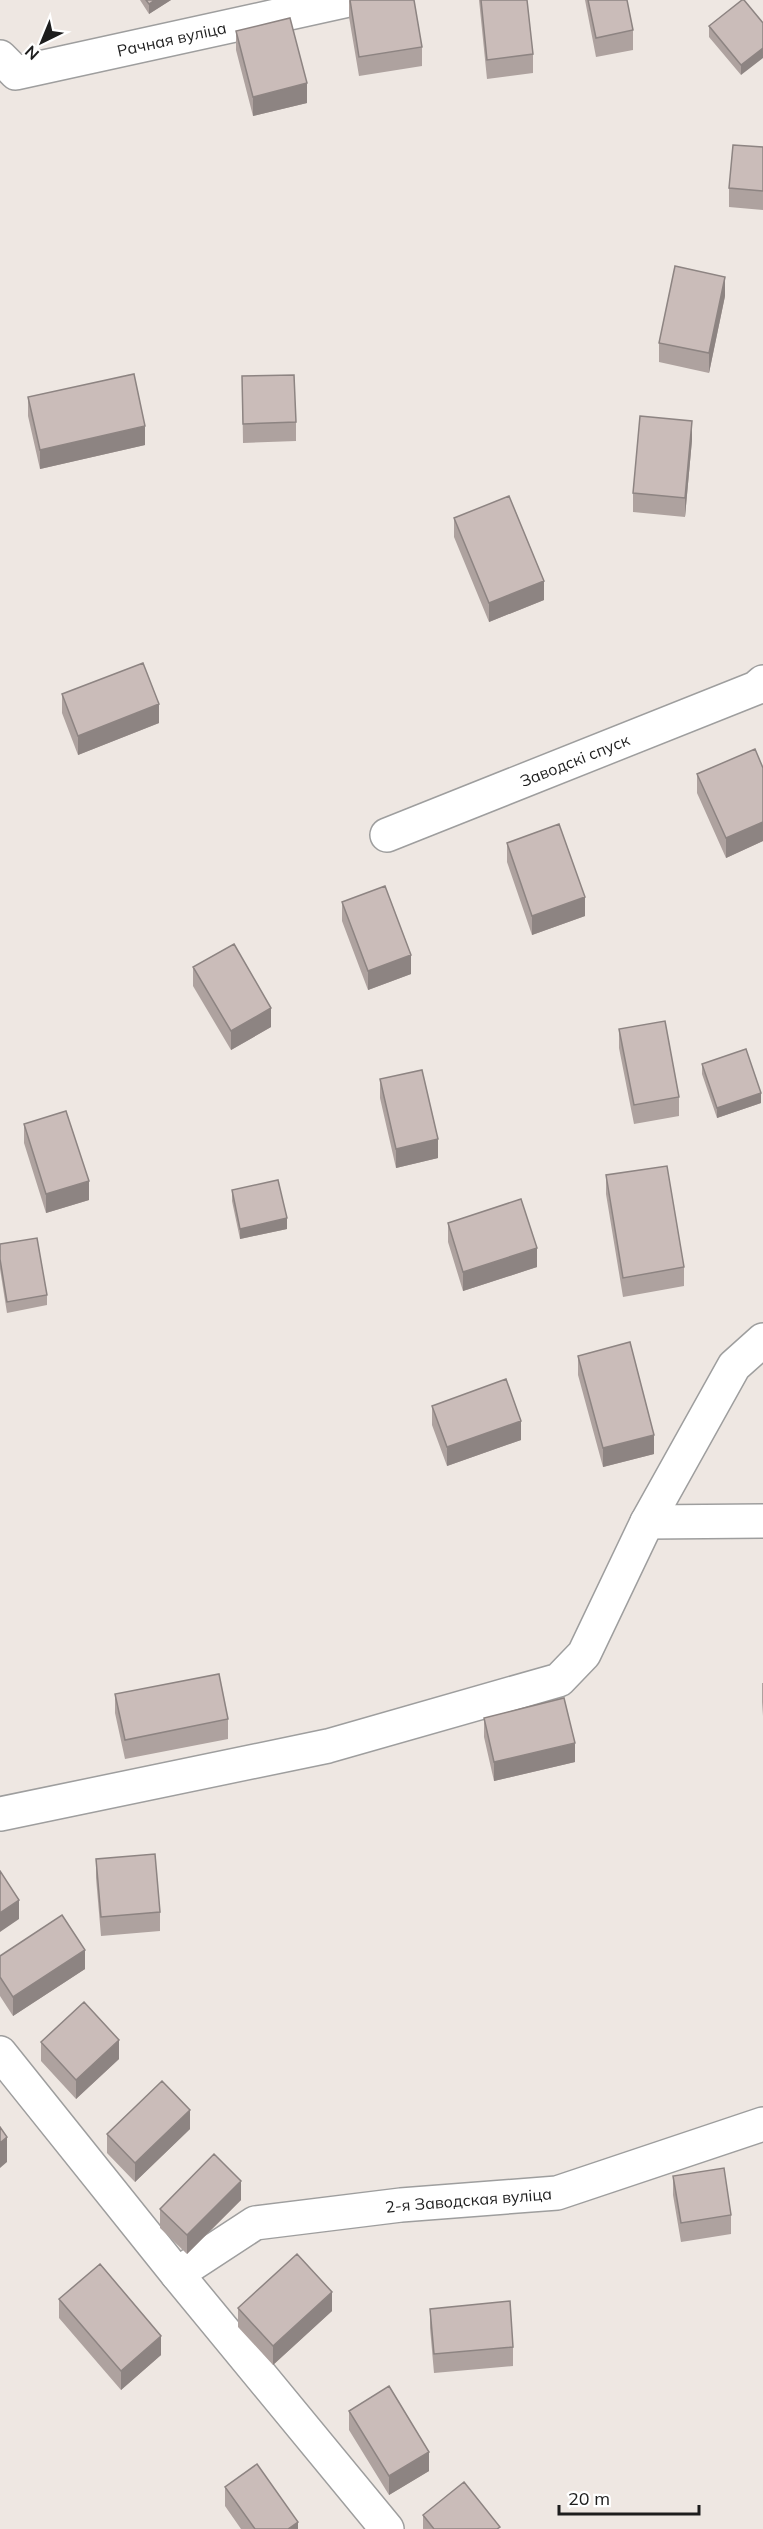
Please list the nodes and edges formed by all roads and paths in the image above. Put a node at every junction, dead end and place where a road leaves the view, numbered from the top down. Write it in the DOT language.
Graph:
graph roads {
  1 [pos="349,0"];
  2 [pos="0,57"];
  3 [pos="763,682"];
  4 [pos="387,835"];
  5 [pos="763,1340"];
  6 [pos="763,1521"];
  7 [pos="647,1522"];
  8 [pos="0,1814"];
  9 [pos="0,2053"];
  10 [pos="763,2124"];
  11 [pos="177,2274"];
  12 [pos="387,2529"];
  1 -- 2 [label="street, Рачная вуліца"];
  3 -- 4 [label="street, Заводскі спуск"];
  5 -- 7 [label="street"];
  6 -- 7 [label="street"];
  7 -- 8 [label="street"];
  9 -- 11 [label="street"];
  10 -- 11 [label="street, 2-я Заводская вуліца"];
  11 -- 12 [label="street"];
}
